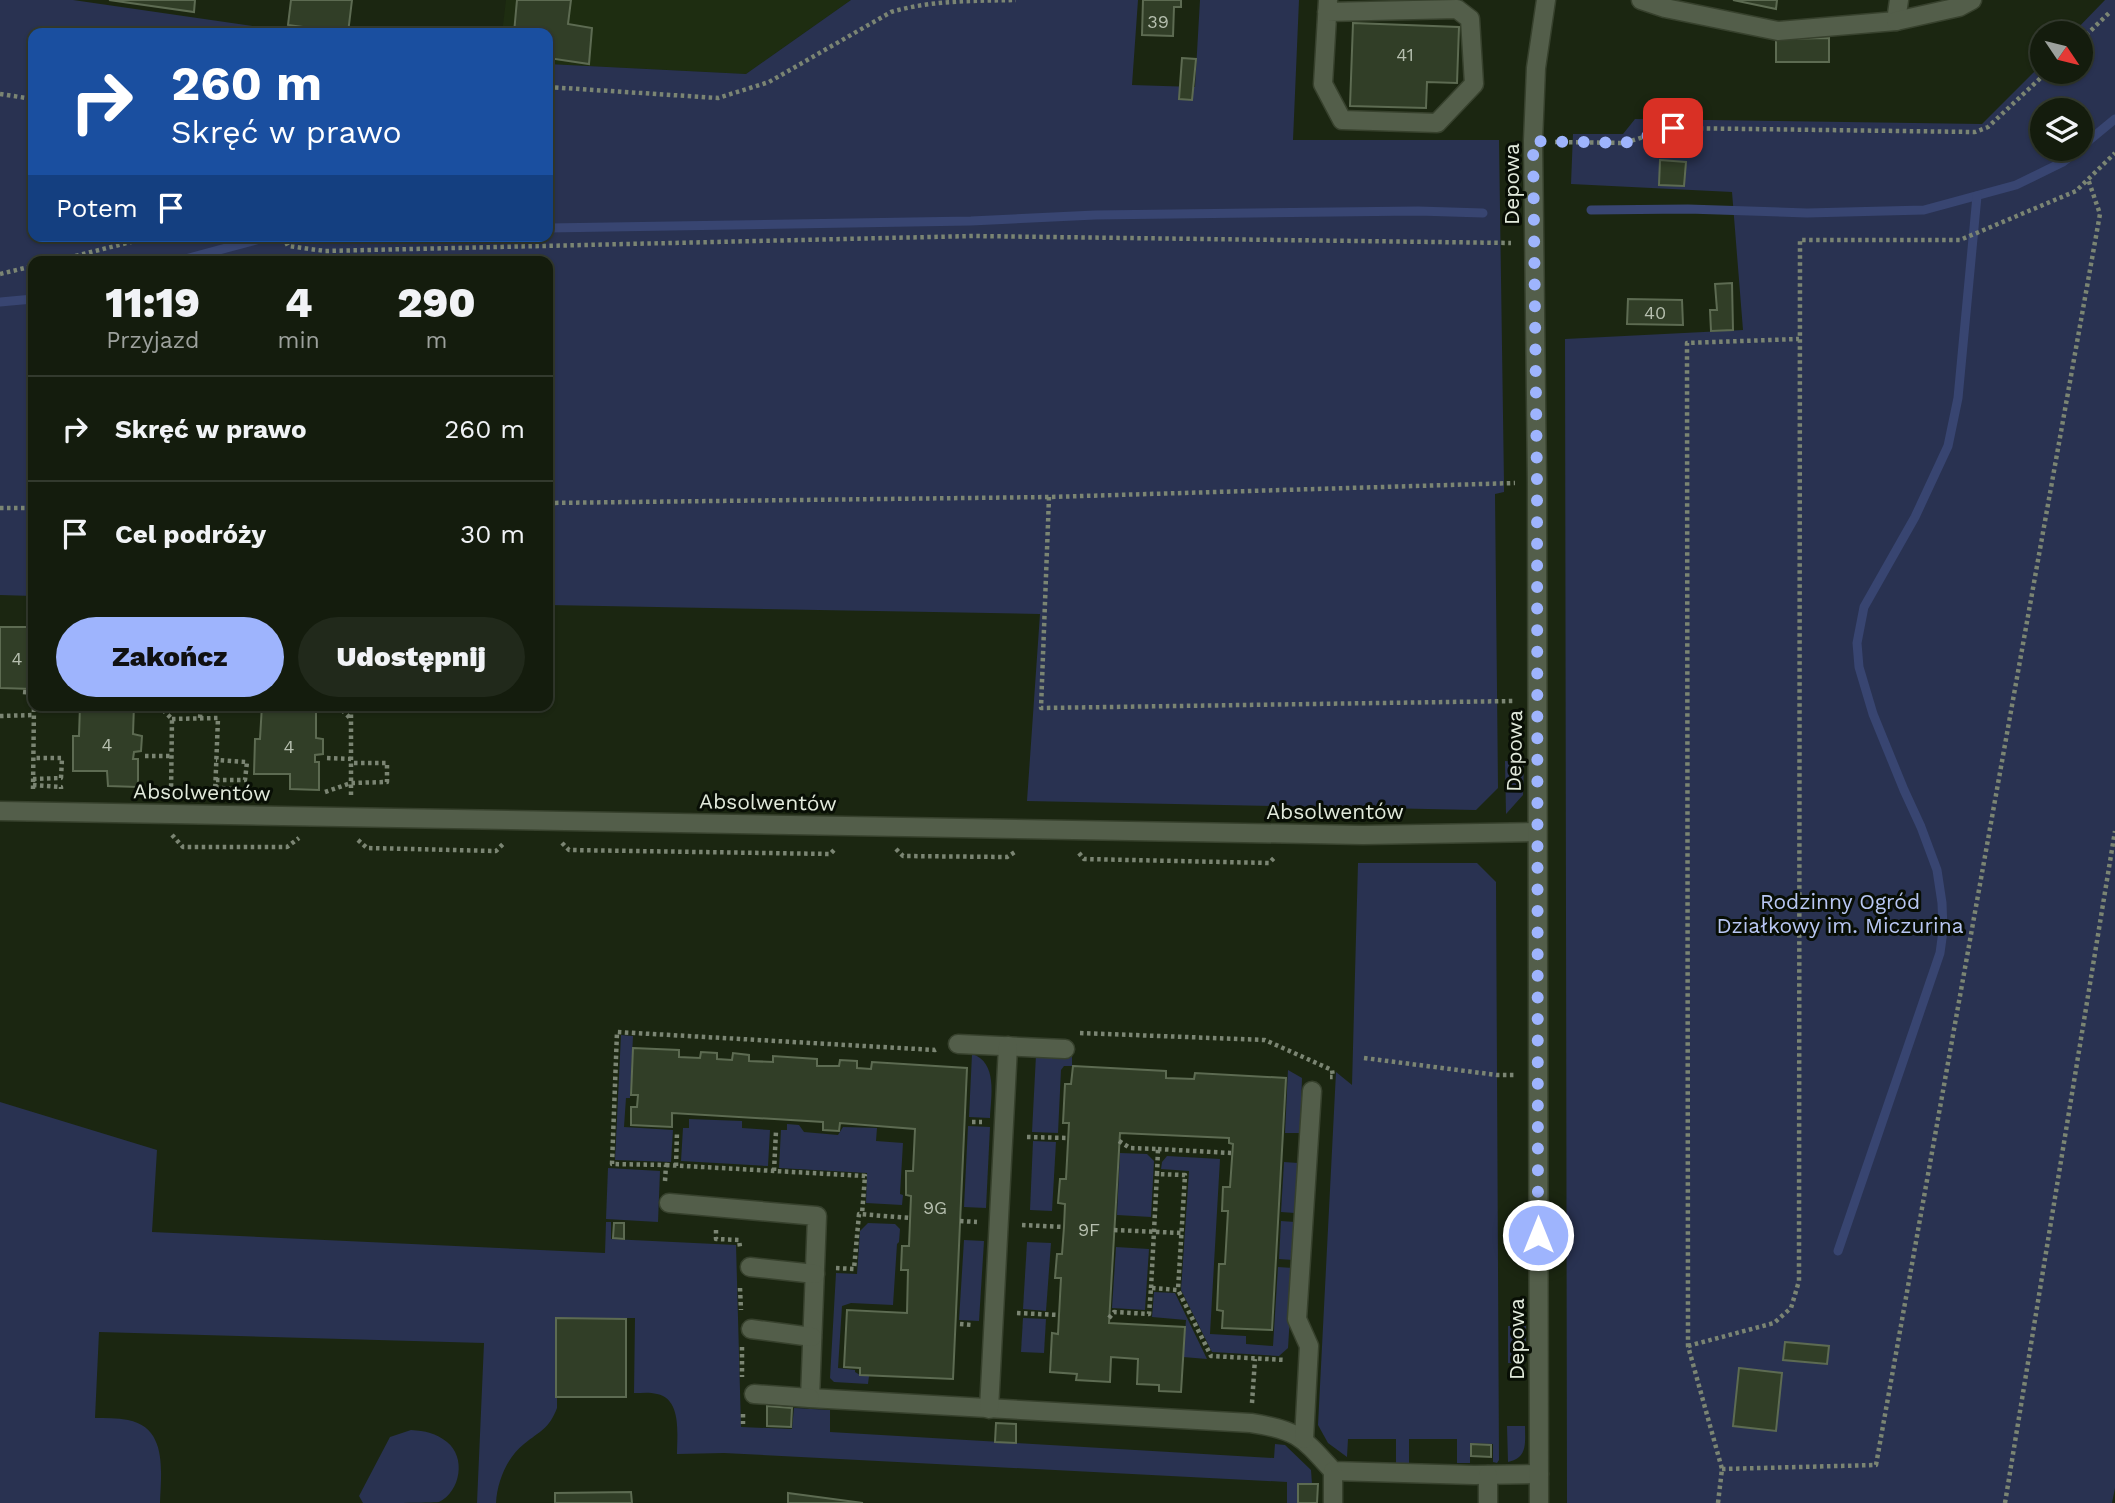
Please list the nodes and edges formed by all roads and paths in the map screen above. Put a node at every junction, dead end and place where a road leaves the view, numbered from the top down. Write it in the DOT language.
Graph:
graph roads {
  1 [pos="1016,0"];
  2 [pos="1546,0"];
  3 [pos="1641,0"];
  4 [pos="1899,0"];
  5 [pos="1972,0"];
  6 [pos="1328,6"];
  7 [pos="2109,13"];
  8 [pos="1896,21"];
  9 [pos="2093,28"];
  10 [pos="2034,84"];
  11 [pos="553,87"];
  12 [pos="0,94"];
  13 [pos="28,98"];
  14 [pos="1533,141"];
  15 [pos="2115,153"];
  16 [pos="2088,179"];
  17 [pos="131,242"];
  18 [pos="286,242"];
  19 [pos="1534,243"];
  20 [pos="75,256"];
  21 [pos="28,267"];
  22 [pos="0,274"];
  23 [pos="1799,339"];
  24 [pos="1537,483"];
  25 [pos="1049,497"];
  26 [pos="553,503"];
  27 [pos="28,508"];
  28 [pos="0,509"];
  29 [pos="23,692"];
  30 [pos="28,692"];
  31 [pos="1537,700"];
  32 [pos="34,711"];
  33 [pos="164,711"];
  34 [pos="201,711"];
  35 [pos="343,711"];
  36 [pos="351,711"];
  37 [pos="34,715"];
  38 [pos="0,716"];
  39 [pos="172,719"];
  40 [pos="200,719"];
  41 [pos="351,719"];
  42 [pos="145,756"];
  43 [pos="172,757"];
  44 [pos="34,758"];
  45 [pos="327,758"];
  46 [pos="216,760"];
  47 [pos="351,761"];
  48 [pos="33,779"];
  49 [pos="216,780"];
  50 [pos="351,783"];
  51 [pos="215,787"];
  52 [pos="33,793"];
  53 [pos="319,794"];
  54 [pos="172,798"];
  55 [pos="351,799"];
  56 [pos="0,811"];
  57 [pos="2115,831"];
  58 [pos="1536,832"];
  59 [pos="1077,1033"];
  60 [pos="950,1043"];
  61 [pos="1008,1046"];
  62 [pos="1065,1049"];
  63 [pos="1364,1058"];
  64 [pos="1538,1076"];
  65 [pos="1317,1084"];
  66 [pos="776,1131"];
  67 [pos="677,1132"];
  68 [pos="1027,1137"];
  69 [pos="1069,1138"];
  70 [pos="1119,1141"];
  71 [pos="1158,1149"];
  72 [pos="1231,1153"];
  73 [pos="666,1165"];
  74 [pos="676,1166"];
  75 [pos="774,1171"];
  76 [pos="1157,1174"];
  77 [pos="667,1197"];
  78 [pos="862,1214"];
  79 [pos="910,1218"];
  80 [pos="1022,1225"];
  81 [pos="1064,1227"];
  82 [pos="706,1230"];
  83 [pos="1114,1230"];
  84 [pos="1154,1232"];
  85 [pos="1181,1233"];
  86 [pos="743,1266"];
  87 [pos="815,1274"];
  88 [pos="832,1280"];
  89 [pos="1151,1288"];
  90 [pos="1178,1290"];
  91 [pos="1017,1313"];
  92 [pos="1059,1315"];
  93 [pos="1109,1318"];
  94 [pos="744,1329"];
  95 [pos="812,1337"];
  96 [pos="1306,1338"];
  97 [pos="1688,1346"];
  98 [pos="1255,1359"];
  99 [pos="747,1393"];
  100 [pos="810,1398"];
  101 [pos="1252,1399"];
  102 [pos="989,1409"];
  103 [pos="743,1424"];
  104 [pos="1304,1439"];
  105 [pos="1722,1469"];
  106 [pos="1333,1471"];
  107 [pos="1539,1474"];
  108 [pos="1488,1475"];
  109 [pos="1333,1503"];
  110 [pos="1488,1503"];
  111 [pos="1539,1503"];
  112 [pos="1718,1503"];
  113 [pos="2005,1503"];
  1 -- 11 [label="path"];
  2 -- 14 [label="street, Depowa"];
  3 -- 8 [label="street"];
  4 -- 8 [label="street"];
  5 -- 8 [label="street"];
  6 -- 6 [label="street"];
  7 -- 9 [label="path"];
  10 -- 14 [label="path"];
  12 -- 13 [label="path"];
  14 -- 19 [label="street, Depowa"];
  15 -- 16 [label="path"];
  16 -- 23 [label="path"];
  16 -- 105 [label="path"];
  17 -- 20 [label="path"];
  18 -- 19 [label="path"];
  19 -- 24 [label="street, Depowa"];
  21 -- 22 [label="path"];
  23 -- 97 [label="path"];
  23 -- 97 [label="path"];
  24 -- 25 [label="path"];
  24 -- 31 [label="street, Depowa"];
  25 -- 26 [label="path"];
  25 -- 31 [label="path"];
  27 -- 28 [label="path"];
  29 -- 30 [label="path"];
  31 -- 58 [label="street, Depowa"];
  32 -- 37 [label="path"];
  33 -- 39 [label="path"];
  34 -- 40 [label="path"];
  35 -- 41 [label="path"];
  36 -- 41 [label="path"];
  37 -- 38 [label="path"];
  37 -- 44 [label="path"];
  39 -- 40 [label="path"];
  39 -- 43 [label="path"];
  40 -- 46 [label="path"];
  41 -- 47 [label="path"];
  42 -- 43 [label="path"];
  43 -- 54 [label="path"];
  44 -- 48 [label="path"];
  44 -- 48 [label="path"];
  45 -- 47 [label="path"];
  46 -- 49 [label="path"];
  46 -- 49 [label="path"];
  47 -- 50 [label="path"];
  47 -- 50 [label="path"];
  48 -- 52 [label="path"];
  49 -- 51 [label="path"];
  50 -- 53 [label="path"];
  50 -- 55 [label="path"];
  56 -- 58 [label="street, Absolwentów"];
  57 -- 113 [label="path"];
  58 -- 64 [label="street, Depowa"];
  59 -- 65 [label="path"];
  60 -- 61 [label="street"];
  60 -- 73 [label="path"];
  61 -- 62 [label="street"];
  61 -- 102 [label="street"];
  63 -- 64 [label="path"];
  64 -- 107 [label="street, Depowa"];
  65 -- 96 [label="street"];
  66 -- 75 [label="path"];
  67 -- 74 [label="path"];
  68 -- 69 [label="path"];
  70 -- 71 [label="path"];
  71 -- 72 [label="path"];
  71 -- 76 [label="path"];
  73 -- 74 [label="path"];
  73 -- 77 [label="path"];
  74 -- 75 [label="path"];
  75 -- 78 [label="path"];
  76 -- 84 [label="path"];
  76 -- 85 [label="path"];
  77 -- 87 [label="street"];
  78 -- 79 [label="path"];
  78 -- 88 [label="path"];
  80 -- 81 [label="path"];
  82 -- 86 [label="path"];
  83 -- 84 [label="path"];
  84 -- 85 [label="path"];
  84 -- 89 [label="path"];
  85 -- 90 [label="path"];
  86 -- 87 [label="street"];
  86 -- 94 [label="path"];
  87 -- 95 [label="street"];
  89 -- 90 [label="path"];
  89 -- 93 [label="path"];
  90 -- 98 [label="path"];
  91 -- 92 [label="path"];
  94 -- 95 [label="street"];
  94 -- 99 [label="path"];
  95 -- 100 [label="street"];
  96 -- 98 [label="path"];
  96 -- 104 [label="street"];
  97 -- 105 [label="path"];
  98 -- 101 [label="path"];
  99 -- 100 [label="street"];
  99 -- 103 [label="path"];
  100 -- 102 [label="street"];
  102 -- 104 [label="street"];
  104 -- 106 [label="street"];
  105 -- 112 [label="path"];
  106 -- 108 [label="street"];
  106 -- 109 [label="street"];
  107 -- 108 [label="street"];
  107 -- 111 [label="street, Depowa"];
  108 -- 110 [label="street"];
}
